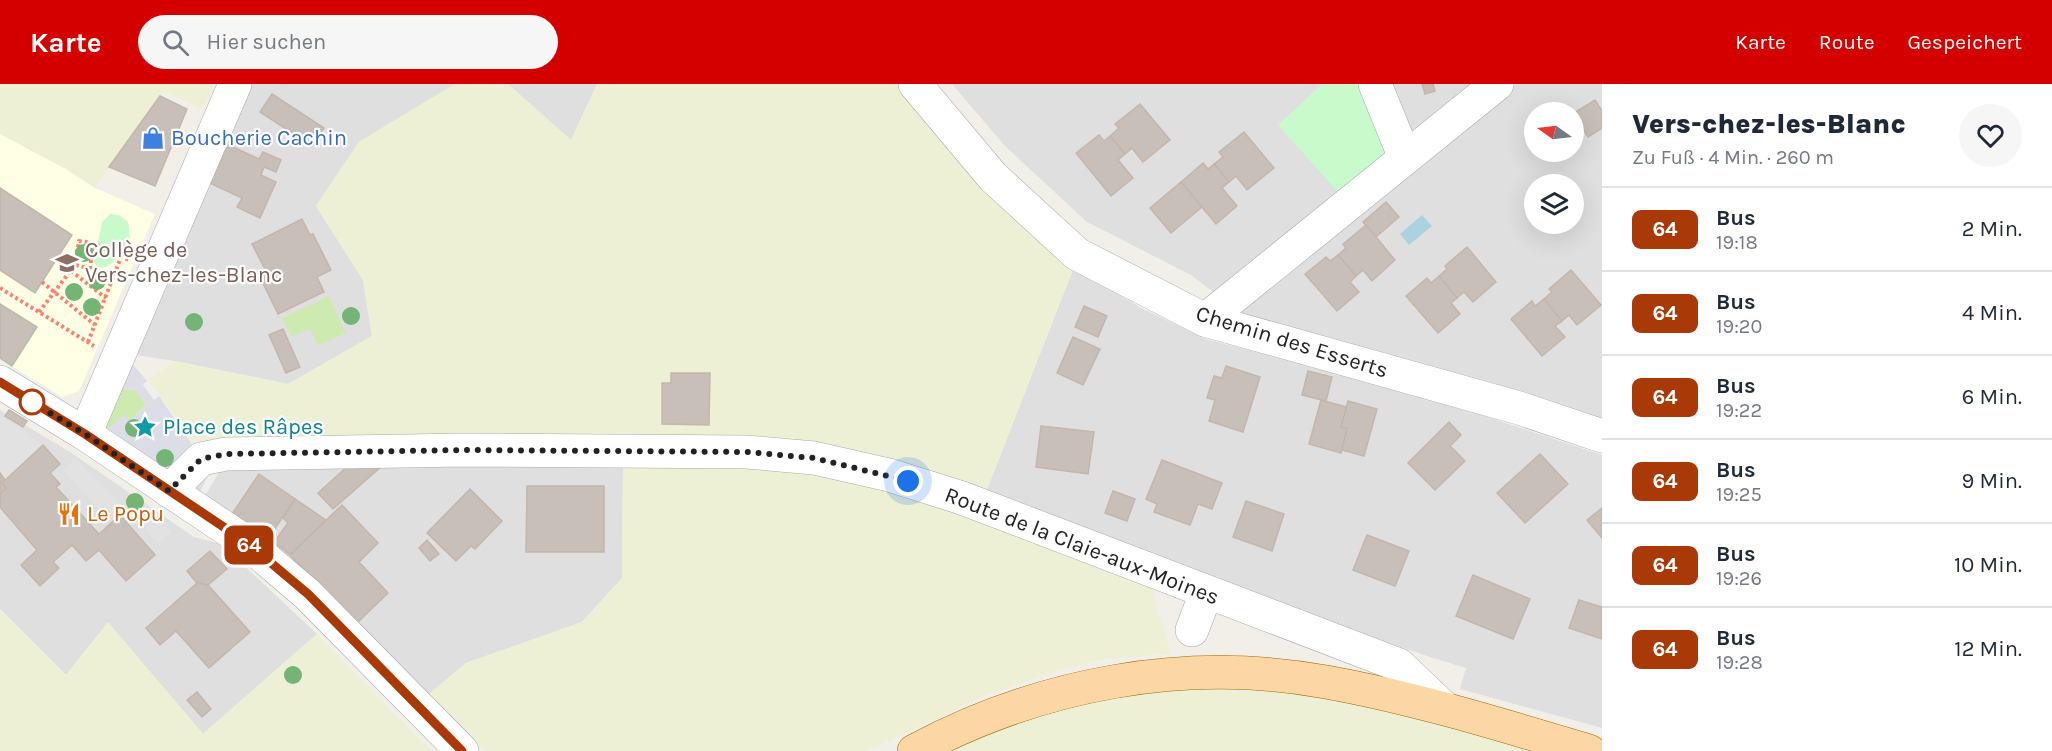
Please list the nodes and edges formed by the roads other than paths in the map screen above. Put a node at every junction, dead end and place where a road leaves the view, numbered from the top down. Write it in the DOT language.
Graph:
graph roads {
  1 [pos="235,84"];
  2 [pos="915,84"];
  3 [pos="1375,84"];
  4 [pos="1497,84"];
  5 [pos="1405,158"];
  6 [pos="1205,320"];
  7 [pos="0,382"];
  8 [pos="85,434"];
  9 [pos="1602,436"];
  10 [pos="169,491"];
  11 [pos="1206,593"];
  12 [pos="1192,630"];
  13 [pos="1443,708"];
  14 [pos="462,751"];
  15 [pos="914,751"];
  16 [pos="1589,751"];
  1 -- 8 [label="street"];
  2 -- 6 [label="street, Chemin des Esserts"];
  3 -- 5 [label="street"];
  4 -- 5 [label="street"];
  5 -- 6 [label="street"];
  6 -- 9 [label="street, Chemin des Esserts"];
  7 -- 8 [label="street"];
  8 -- 10 [label="street"];
  10 -- 11 [label="street, Route de la Claie-aux-Moines"];
  10 -- 14 [label="street"];
  11 -- 12 [label="street"];
  11 -- 13 [label="street, Route de la Claie-aux-Moines"];
  13 -- 15 [label="main road, Route de la Claie-aux-Moines"];
  13 -- 16 [label="main road, Route de la Claie-aux-Moines"];
}
